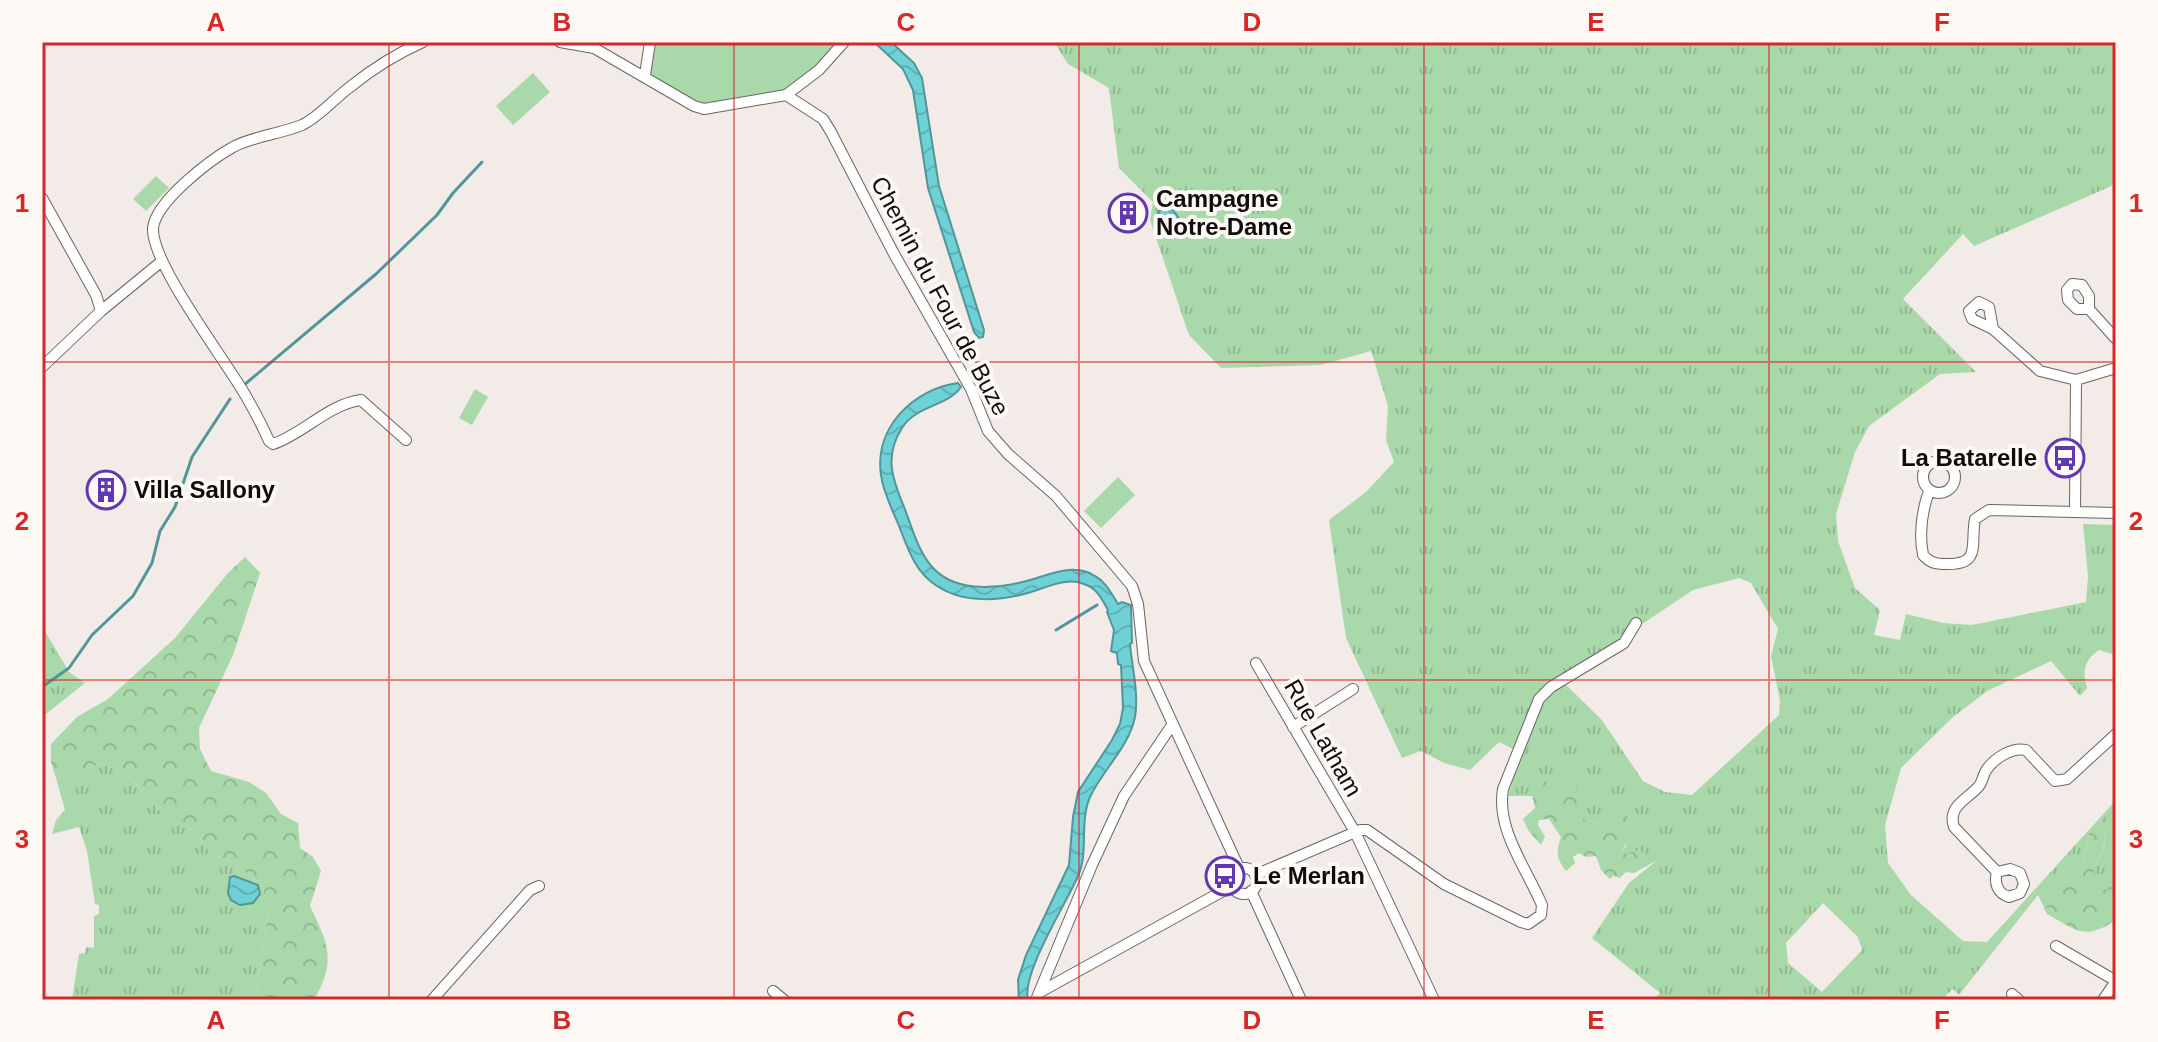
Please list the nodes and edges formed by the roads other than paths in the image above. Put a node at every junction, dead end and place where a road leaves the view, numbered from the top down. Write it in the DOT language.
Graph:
graph roads {
  1 [pos="423,42"];
  2 [pos="560,42"];
  3 [pos="650,42"];
  4 [pos="844,42"];
  5 [pos="645,75"];
  6 [pos="786,95"];
  7 [pos="42,198"];
  8 [pos="162,261"];
  9 [pos="2089,309"];
  10 [pos="101,311"];
  11 [pos="1993,329"];
  12 [pos="2116,339"];
  13 [pos="42,367"];
  14 [pos="2116,368"];
  15 [pos="2076,380"];
  16 [pos="406,440"];
  17 [pos="1929,491"];
  18 [pos="2075,512"];
  19 [pos="2116,513"];
  20 [pos="1636,623"];
  21 [pos="1256,663"];
  22 [pos="1353,689"];
  23 [pos="1172,725"];
  24 [pos="1293,727"];
  25 [pos="2116,734"];
  26 [pos="1355,832"];
  27 [pos="1238,865"];
  28 [pos="1997,872"];
  29 [pos="1255,875"];
  30 [pos="539,886"];
  31 [pos="1232,886"];
  32 [pos="1251,891"];
  33 [pos="2056,946"];
  34 [pos="2116,981"];
  35 [pos="773,991"];
  36 [pos="1038,996"];
  37 [pos="432,1000"];
  38 [pos="784,1000"];
  39 [pos="1301,1000"];
  40 [pos="1434,1000"];
  41 [pos="2103,1000"];
  1 -- 8 [label="street"];
  2 -- 5 [label="street"];
  3 -- 5 [label="street"];
  4 -- 6 [label="street"];
  5 -- 6 [label="street"];
  6 -- 23 [label="street, Chemin du Four de Buze"];
  7 -- 10 [label="street"];
  8 -- 10 [label="street"];
  8 -- 16 [label="street"];
  9 -- 12 [label="street"];
  10 -- 13 [label="street"];
  11 -- 15 [label="street"];
  14 -- 15 [label="street"];
  15 -- 18 [label="street"];
  17 -- 18 [label="street"];
  18 -- 19 [label="street"];
  20 -- 26 [label="street"];
  21 -- 24 [label="street, Rue Latham"];
  22 -- 24 [label="street"];
  23 -- 27 [label="street, Chemin du Four de Buze"];
  23 -- 36 [label="street"];
  24 -- 26 [label="street, Rue Latham"];
  25 -- 28 [label="street"];
  26 -- 29 [label="street"];
  26 -- 40 [label="street, Rue Latham"];
  27 -- 29 [label="street"];
  27 -- 31 [label="street"];
  29 -- 32 [label="street"];
  30 -- 37 [label="street"];
  31 -- 32 [label="street"];
  31 -- 36 [label="street"];
  32 -- 39 [label="street"];
  33 -- 34 [label="street"];
  34 -- 41 [label="street"];
  35 -- 38 [label="street"];
}
